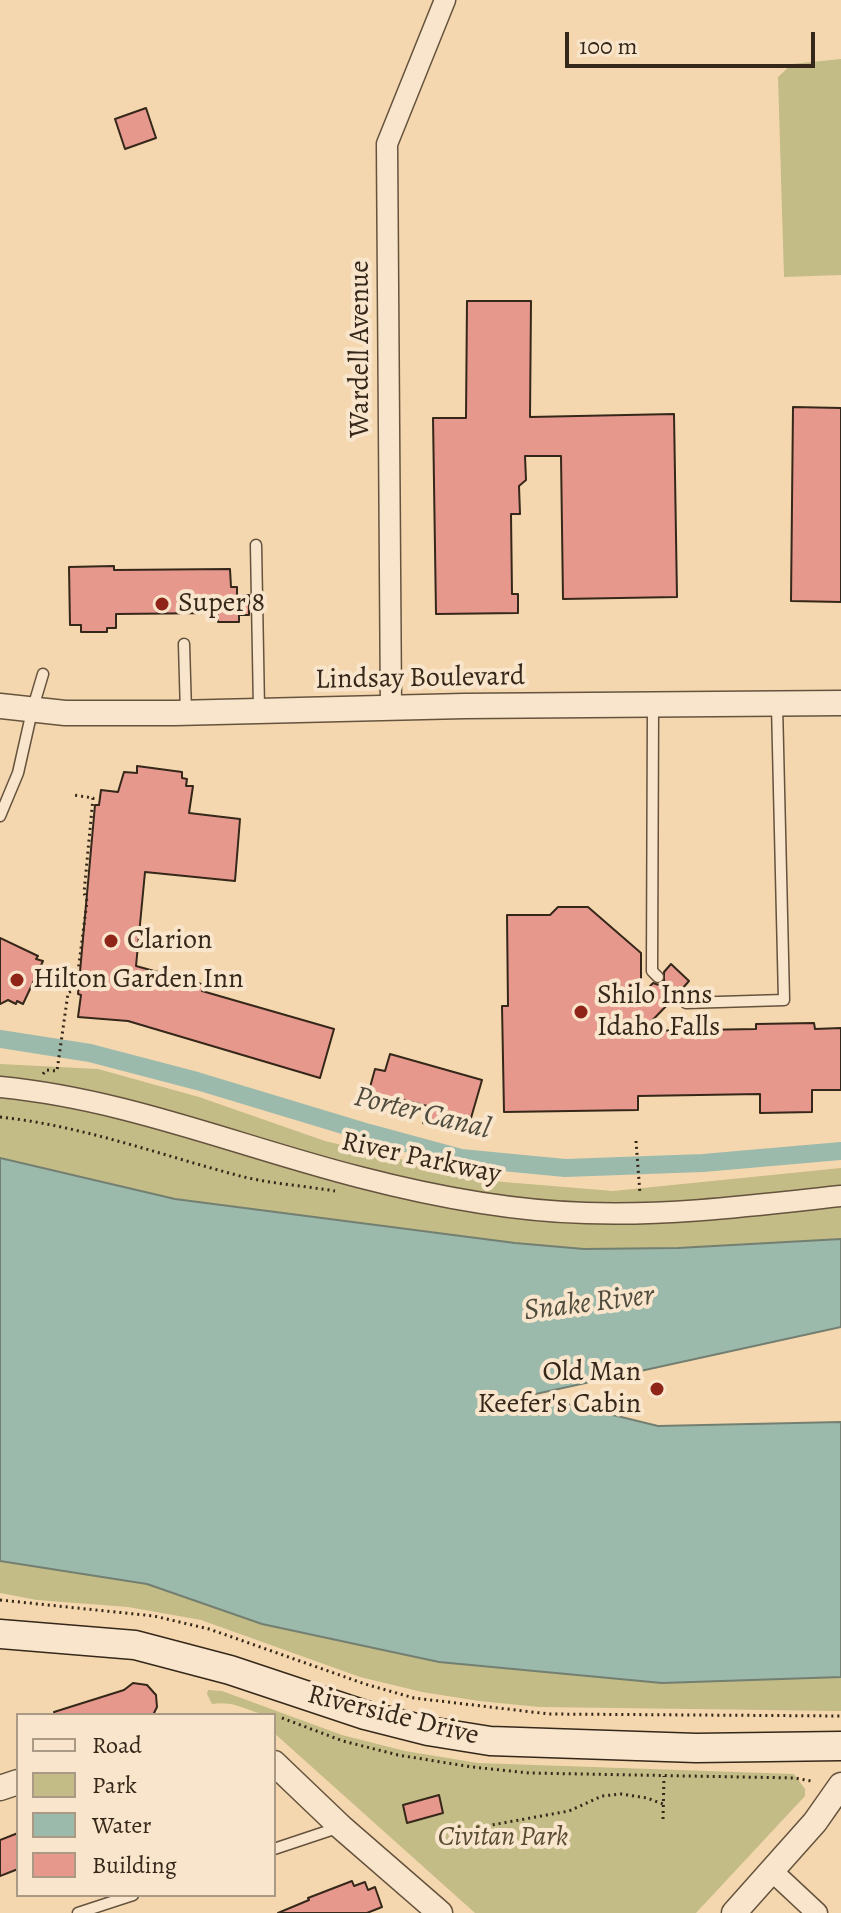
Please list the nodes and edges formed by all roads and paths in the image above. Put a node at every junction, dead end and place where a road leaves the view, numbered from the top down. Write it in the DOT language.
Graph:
graph roads {
  1 [pos="445,0"];
  2 [pos="256,545"];
  3 [pos="184,644"];
  4 [pos="43,674"];
  5 [pos="841,703"];
  6 [pos="777,704"];
  7 [pos="0,706"];
  8 [pos="653,706"];
  9 [pos="391,709"];
  10 [pos="32,711"];
  11 [pos="259,711"];
  12 [pos="186,713"];
  13 [pos="74,795"];
  14 [pos="0,816"];
  15 [pos="658,977"];
  16 [pos="676,995"];
  17 [pos="57,1071"];
  18 [pos="0,1087"];
  19 [pos="636,1141"];
  20 [pos="640,1194"];
  21 [pos="841,1196"];
  22 [pos="0,1600"];
  23 [pos="0,1634"];
  24 [pos="841,1716"];
  25 [pos="841,1746"];
  26 [pos="276,1765"];
  27 [pos="664,1776"];
  28 [pos="841,1785"];
  29 [pos="663,1804"];
  30 [pos="663,1819"];
  31 [pos="341,1827"];
  32 [pos="475,1828"];
  33 [pos="276,1848"];
  34 [pos="772,1871"];
  35 [pos="127,1897"];
  36 [pos="78,1913"];
  37 [pos="440,1913"];
  38 [pos="734,1913"];
  39 [pos="817,1913"];
  1 -- 9 [label="street, Wardell Avenue"];
  2 -- 11 [label="lane"];
  3 -- 12 [label="lane"];
  4 -- 10 [label="lane"];
  5 -- 6 [label="street, Lindsay Boulevard"];
  6 -- 8 [label="street, Lindsay Boulevard"];
  6 -- 16 [label="lane"];
  7 -- 10 [label="street, Lindsay Boulevard"];
  8 -- 9 [label="street, Lindsay Boulevard"];
  8 -- 15 [label="lane"];
  9 -- 11 [label="street, Lindsay Boulevard"];
  10 -- 12 [label="street, Lindsay Boulevard"];
  10 -- 14 [label="lane"];
  11 -- 12 [label="street, Lindsay Boulevard"];
  13 -- 17 [label="path"];
  18 -- 21 [label="street, River Parkway"];
  19 -- 20 [label="path"];
  22 -- 24 [label="path"];
  23 -- 25 [label="main road, Riverside Drive"];
  26 -- 31 [label="street"];
  27 -- 29 [label="path"];
  28 -- 34 [label="street"];
  29 -- 30 [label="path"];
  29 -- 32 [label="path"];
  31 -- 33 [label="lane"];
  31 -- 37 [label="street"];
  34 -- 38 [label="street"];
  34 -- 39 [label="street"];
  35 -- 36 [label="lane"];
}
